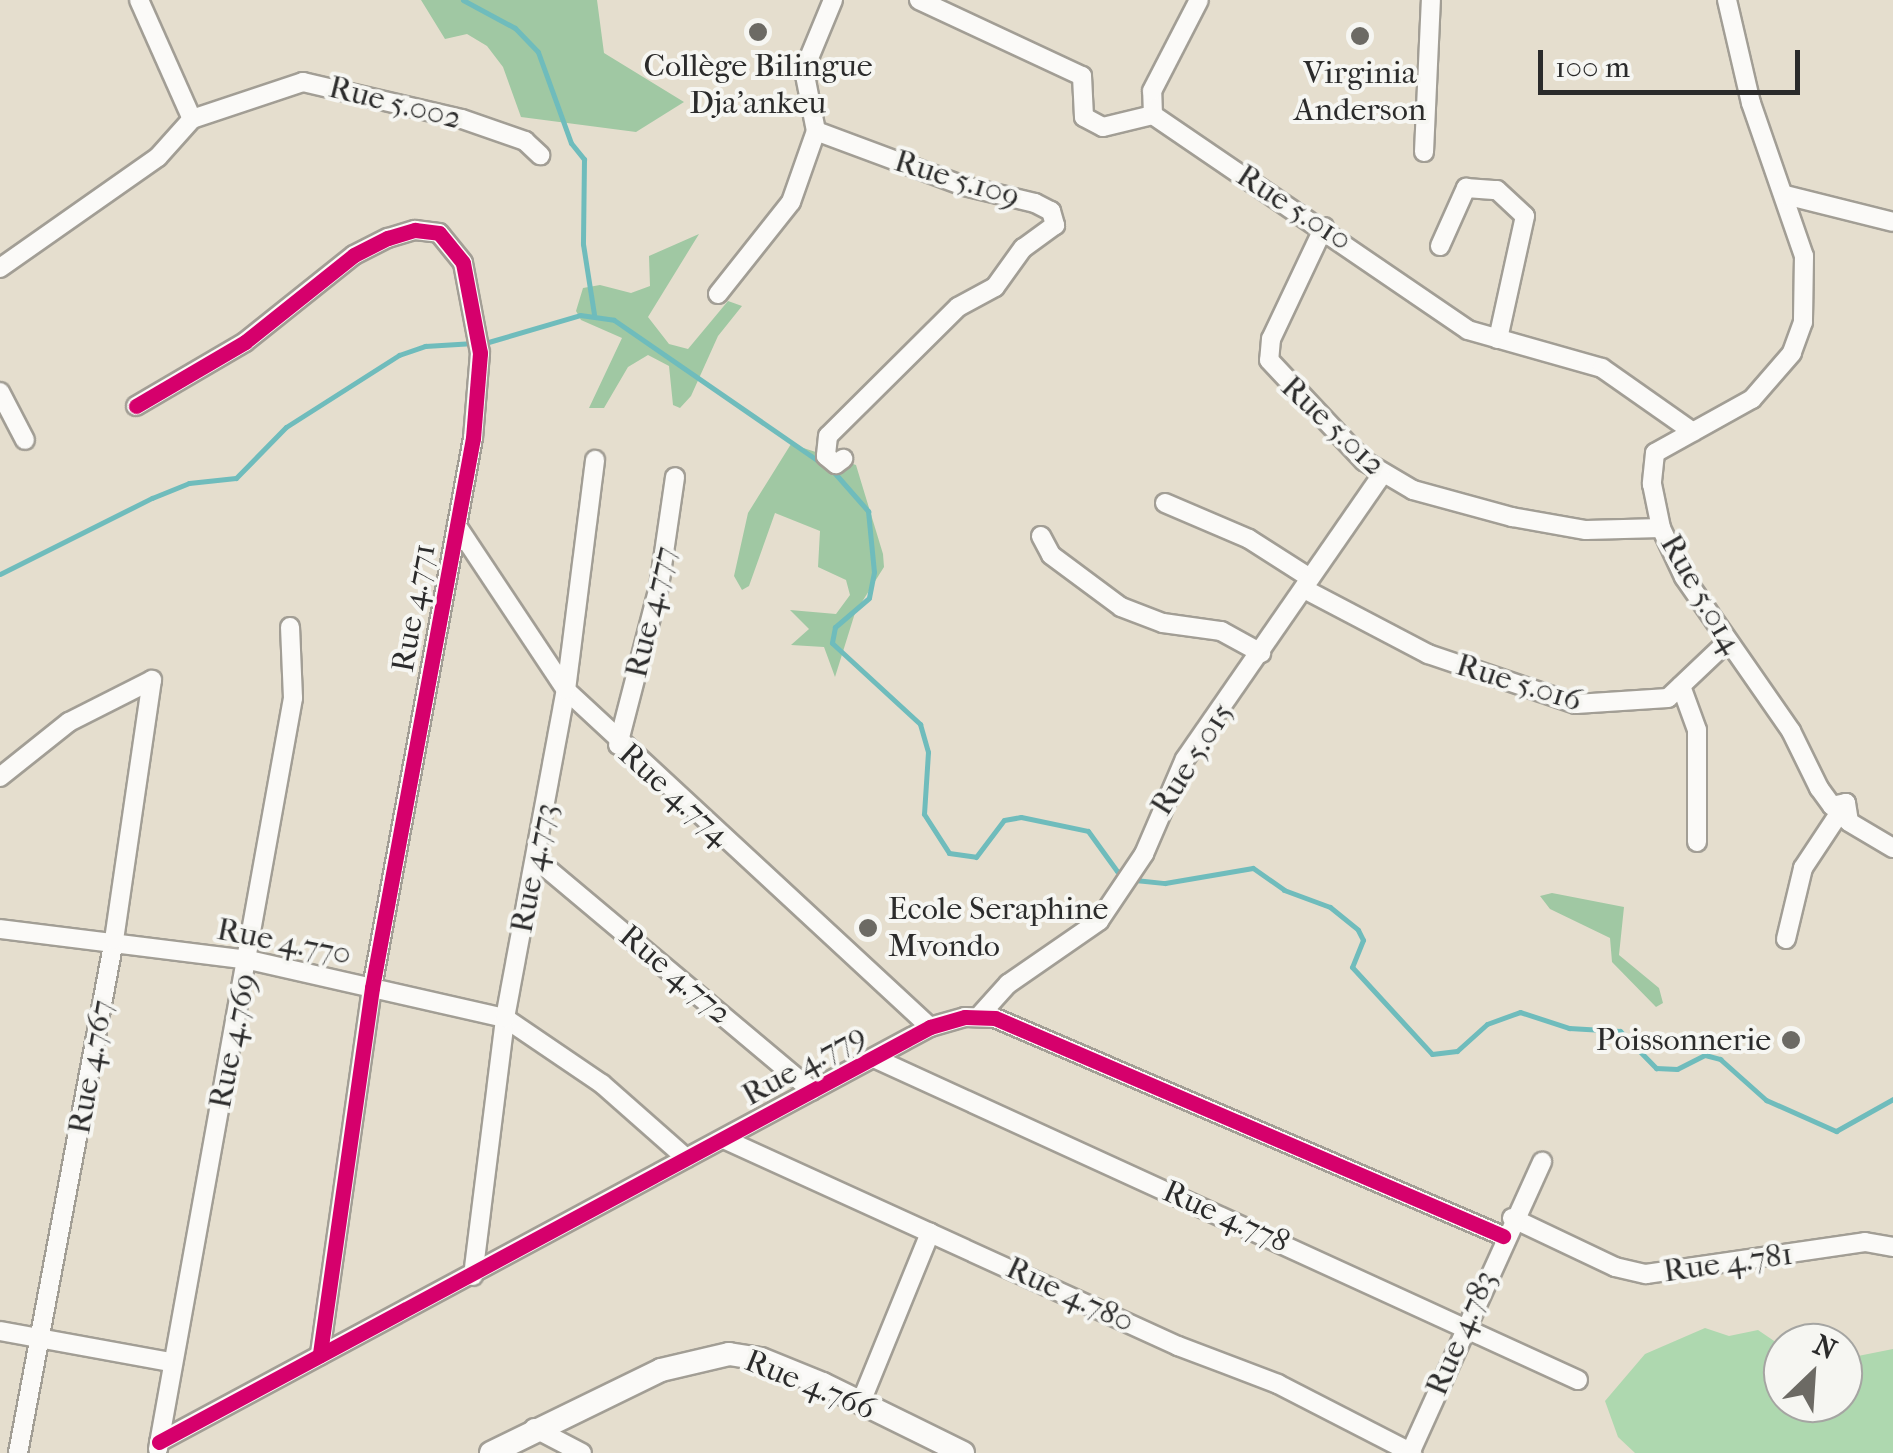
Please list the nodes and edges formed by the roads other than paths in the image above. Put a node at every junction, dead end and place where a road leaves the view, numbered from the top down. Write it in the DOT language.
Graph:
graph roads {
  1 [pos="139,0"];
  2 [pos="833,0"];
  3 [pos="919,0"];
  4 [pos="1200,0"];
  5 [pos="1432,0"];
  6 [pos="1727,0"];
  7 [pos="1153,116"];
  8 [pos="192,119"];
  9 [pos="816,132"];
  10 [pos="1424,152"];
  11 [pos="540,156"];
  12 [pos="1785,195"];
  13 [pos="1893,222"];
  14 [pos="1324,228"];
  15 [pos="1440,246"];
  16 [pos="0,268"];
  17 [pos="718,294"];
  18 [pos="1498,339"];
  19 [pos="0,392"];
  20 [pos="136,406"];
  21 [pos="1693,432"];
  22 [pos="26,440"];
  23 [pos="843,459"];
  24 [pos="595,460"];
  25 [pos="1382,476"];
  26 [pos="675,478"];
  27 [pos="1166,503"];
  28 [pos="457,526"];
  29 [pos="1661,528"];
  30 [pos="1041,536"];
  31 [pos="1308,584"];
  32 [pos="290,627"];
  33 [pos="1727,642"];
  34 [pos="1262,653"];
  35 [pos="1681,686"];
  36 [pos="566,690"];
  37 [pos="618,746"];
  38 [pos="0,777"];
  39 [pos="1846,803"];
  40 [pos="1697,842"];
  41 [pos="1893,848"];
  42 [pos="537,860"];
  43 [pos="0,929"];
  44 [pos="1786,939"];
  45 [pos="114,940"];
  46 [pos="249,960"];
  47 [pos="372,988"];
  48 [pos="980,1015"];
  49 [pos="505,1018"];
  50 [pos="930,1027"];
  51 [pos="874,1058"];
  52 [pos="812,1091"];
  53 [pos="726,1140"];
  54 [pos="686,1158"];
  55 [pos="1542,1162"];
  56 [pos="1512,1218"];
  57 [pos="930,1233"];
  58 [pos="1503,1236"];
  59 [pos="1893,1248"];
  60 [pos="473,1276"];
  61 [pos="1464,1326"];
  62 [pos="0,1331"];
  63 [pos="41,1338"];
  64 [pos="320,1355"];
  65 [pos="170,1362"];
  66 [pos="1578,1380"];
  67 [pos="861,1402"];
  68 [pos="534,1428"];
  69 [pos="158,1448"];
  70 [pos="18,1453"];
  71 [pos="490,1453"];
  72 [pos="582,1453"];
  73 [pos="962,1453"];
  74 [pos="1411,1453"];
  1 -- 8 [label="street"];
  2 -- 9 [label="street"];
  3 -- 7 [label="street"];
  4 -- 7 [label="street"];
  5 -- 10 [label="street"];
  6 -- 12 [label="street, Rue 5.014"];
  7 -- 14 [label="street, Rue 5.010"];
  8 -- 11 [label="street, Rue 5.002"];
  8 -- 16 [label="street, Rue 5.002"];
  9 -- 17 [label="street"];
  9 -- 23 [label="street, Rue 5.109"];
  12 -- 13 [label="street"];
  12 -- 21 [label="street, Rue 5.014"];
  14 -- 18 [label="street, Rue 5.010"];
  14 -- 25 [label="street, Rue 5.012"];
  15 -- 18 [label="street"];
  18 -- 21 [label="street, Rue 5.010"];
  19 -- 22 [label="street"];
  20 -- 28 [label="street, Rue 4.771"];
  21 -- 29 [label="street, Rue 5.014"];
  24 -- 36 [label="street, Rue 4.773"];
  25 -- 29 [label="street, Rue 5.012"];
  25 -- 31 [label="street, Rue 5.015"];
  26 -- 37 [label="street, Rue 4.777"];
  27 -- 31 [label="street"];
  28 -- 36 [label="street, Rue 4.774"];
  28 -- 47 [label="street, Rue 4.771"];
  29 -- 33 [label="street, Rue 5.014"];
  30 -- 34 [label="street"];
  31 -- 34 [label="street, Rue 5.015"];
  31 -- 35 [label="street, Rue 5.016"];
  32 -- 46 [label="street, Rue 4.769"];
  33 -- 35 [label="street, Rue 5.016"];
  33 -- 39 [label="street, Rue 5.014"];
  34 -- 48 [label="street, Rue 5.015"];
  35 -- 40 [label="street"];
  36 -- 37 [label="street, Rue 4.774"];
  36 -- 42 [label="street, Rue 4.773"];
  37 -- 50 [label="street, Rue 4.774"];
  38 -- 45 [label="street, Rue 4.767"];
  39 -- 41 [label="street, Rue 5.014"];
  39 -- 44 [label="street"];
  42 -- 49 [label="street, Rue 4.773"];
  42 -- 52 [label="street, Rue 4.772"];
  43 -- 45 [label="street, Rue 4.770"];
  45 -- 46 [label="street, Rue 4.770"];
  45 -- 63 [label="street, Rue 4.767"];
  46 -- 47 [label="street, Rue 4.770"];
  46 -- 65 [label="street, Rue 4.769"];
  47 -- 49 [label="street, Rue 4.770"];
  47 -- 64 [label="street, Rue 4.771"];
  48 -- 50 [label="street, Rue 4.779"];
  48 -- 58 [label="street"];
  49 -- 54 [label="street, Rue 4.770"];
  49 -- 60 [label="street, Rue 4.773"];
  50 -- 51 [label="street, Rue 4.779"];
  51 -- 52 [label="street, Rue 4.779"];
  51 -- 61 [label="street, Rue 4.778"];
  52 -- 53 [label="street, Rue 4.779"];
  53 -- 54 [label="street, Rue 4.779"];
  53 -- 57 [label="street, Rue 4.780"];
  54 -- 60 [label="street, Rue 4.779"];
  55 -- 56 [label="street, Rue 4.783"];
  56 -- 58 [label="street, Rue 4.783"];
  56 -- 59 [label="street, Rue 4.781"];
  57 -- 67 [label="street"];
  57 -- 74 [label="street, Rue 4.780"];
  58 -- 61 [label="street, Rue 4.783"];
  60 -- 64 [label="street, Rue 4.779"];
  61 -- 66 [label="street, Rue 4.778"];
  61 -- 74 [label="street, Rue 4.783"];
  62 -- 63 [label="street"];
  63 -- 65 [label="street"];
  63 -- 70 [label="street, Rue 4.767"];
  64 -- 69 [label="street, Rue 4.779"];
  65 -- 69 [label="street, Rue 4.769"];
  67 -- 68 [label="street, Rue 4.766"];
  67 -- 73 [label="street, Rue 4.766"];
  68 -- 71 [label="street, Rue 4.766"];
  68 -- 72 [label="street"];
}
